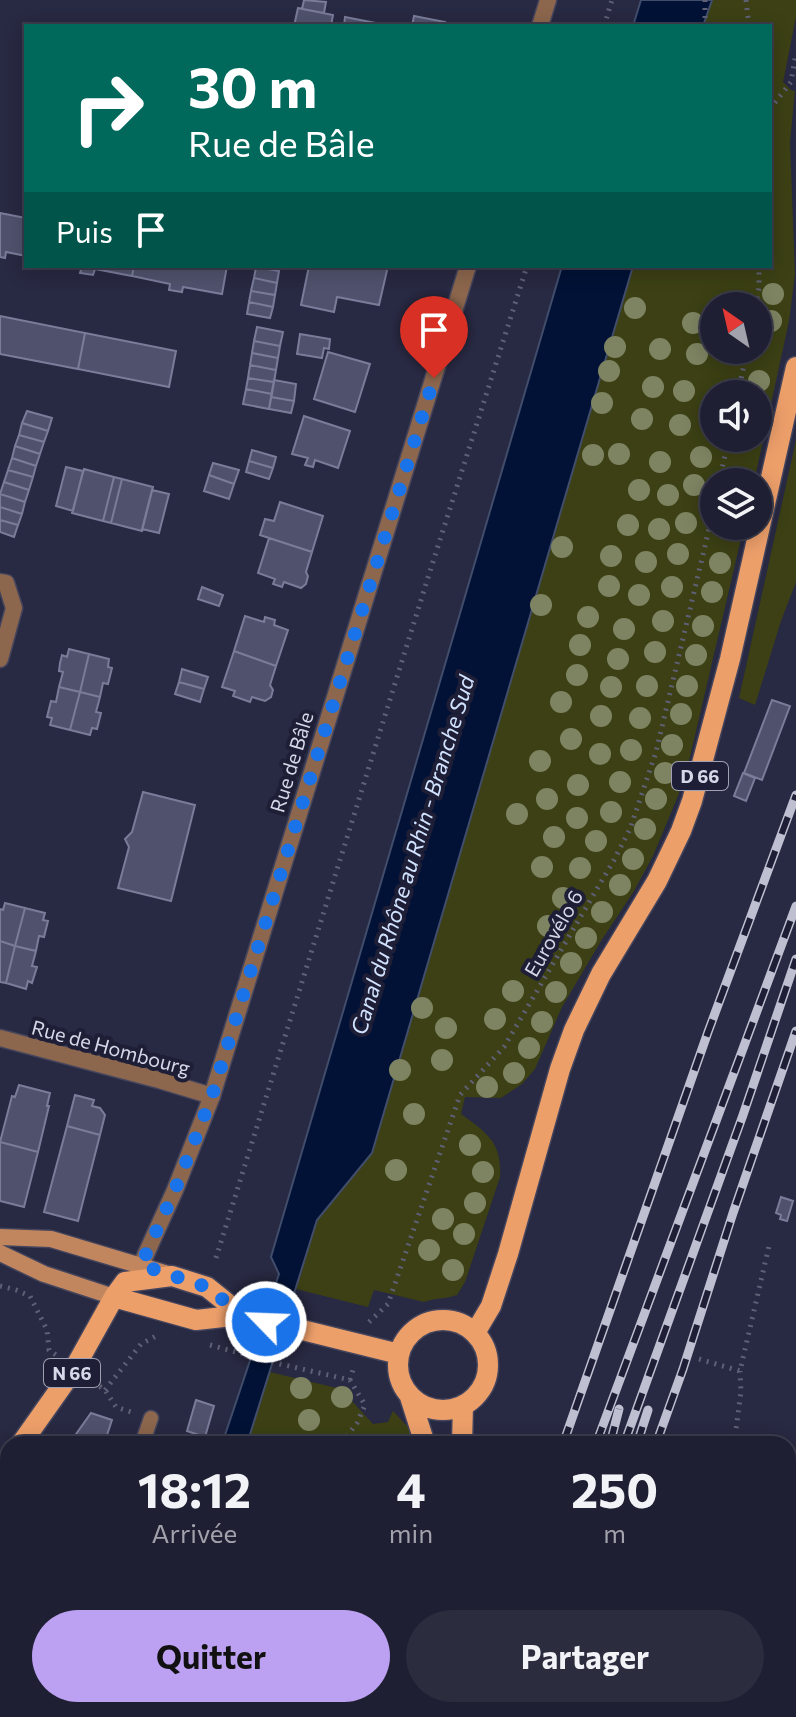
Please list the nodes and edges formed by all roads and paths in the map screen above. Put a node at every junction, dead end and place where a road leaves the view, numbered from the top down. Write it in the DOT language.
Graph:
graph roads {
  1 [pos="548,0"];
  2 [pos="612,0"];
  3 [pos="705,0"];
  4 [pos="746,0"];
  5 [pos="705,19"];
  6 [pos="541,24"];
  7 [pos="605,24"];
  8 [pos="749,24"];
  9 [pos="796,53"];
  10 [pos="772,106"];
  11 [pos="467,268"];
  12 [pos="526,268"];
  13 [pos="759,268"];
  14 [pos="758,292"];
  15 [pos="796,367"];
  16 [pos="706,540"];
  17 [pos="3,582"];
  18 [pos="0,659"];
  19 [pos="0,1038"];
  20 [pos="212,1096"];
  21 [pos="0,1237"];
  22 [pos="769,1246"];
  23 [pos="0,1253"];
  24 [pos="216,1258"];
  25 [pos="141,1265"];
  26 [pos="172,1276"];
  27 [pos="0,1286"];
  28 [pos="114,1297"];
  29 [pos="242,1315"];
  30 [pos="475,1333"];
  31 [pos="159,1334"];
  32 [pos="361,1345"];
  33 [pos="233,1351"];
  34 [pos="399,1354"];
  35 [pos="699,1359"];
  36 [pos="74,1369"];
  37 [pos="740,1371"];
  38 [pos="410,1397"];
  39 [pos="463,1405"];
  40 [pos="151,1418"];
  41 [pos="27,1436"];
  42 [pos="145,1436"];
  43 [pos="347,1436"];
  44 [pos="422,1436"];
  45 [pos="462,1436"];
  46 [pos="735,1436"];
  1 -- 6 [label="street"];
  2 -- 7 [label="path"];
  3 -- 5 [label="path"];
  4 -- 8 [label="path"];
  9 -- 10 [label="path"];
  11 -- 20 [label="street, Rue de Bâle"];
  12 -- 24 [label="path"];
  13 -- 14 [label="path"];
  15 -- 30 [label="main road, D 66"];
  16 -- 32 [label="path, Eurovélo 6"];
  17 -- 18 [label="street"];
  19 -- 20 [label="street, Rue de Hombourg"];
  20 -- 25 [label="street, Rue de Bâle"];
  21 -- 25 [label="main road"];
  22 -- 37 [label="path"];
  23 -- 28 [label="main road"];
  25 -- 26 [label="main road"];
  26 -- 28 [label="main road"];
  26 -- 29 [label="main road"];
  27 -- 36 [label="path"];
  28 -- 29 [label="main road"];
  28 -- 36 [label="main road, N 66"];
  29 -- 32 [label="main road"];
  30 -- 34 [label="main road"];
  30 -- 39 [label="main road"];
  31 -- 40 [label="path"];
  32 -- 34 [label="main road"];
  33 -- 43 [label="path"];
  34 -- 38 [label="main road"];
  35 -- 37 [label="path"];
  36 -- 41 [label="main road, N 66"];
  37 -- 46 [label="path"];
  38 -- 39 [label="main road"];
  38 -- 44 [label="main road"];
  39 -- 45 [label="main road"];
  40 -- 42 [label="lane"];
}
